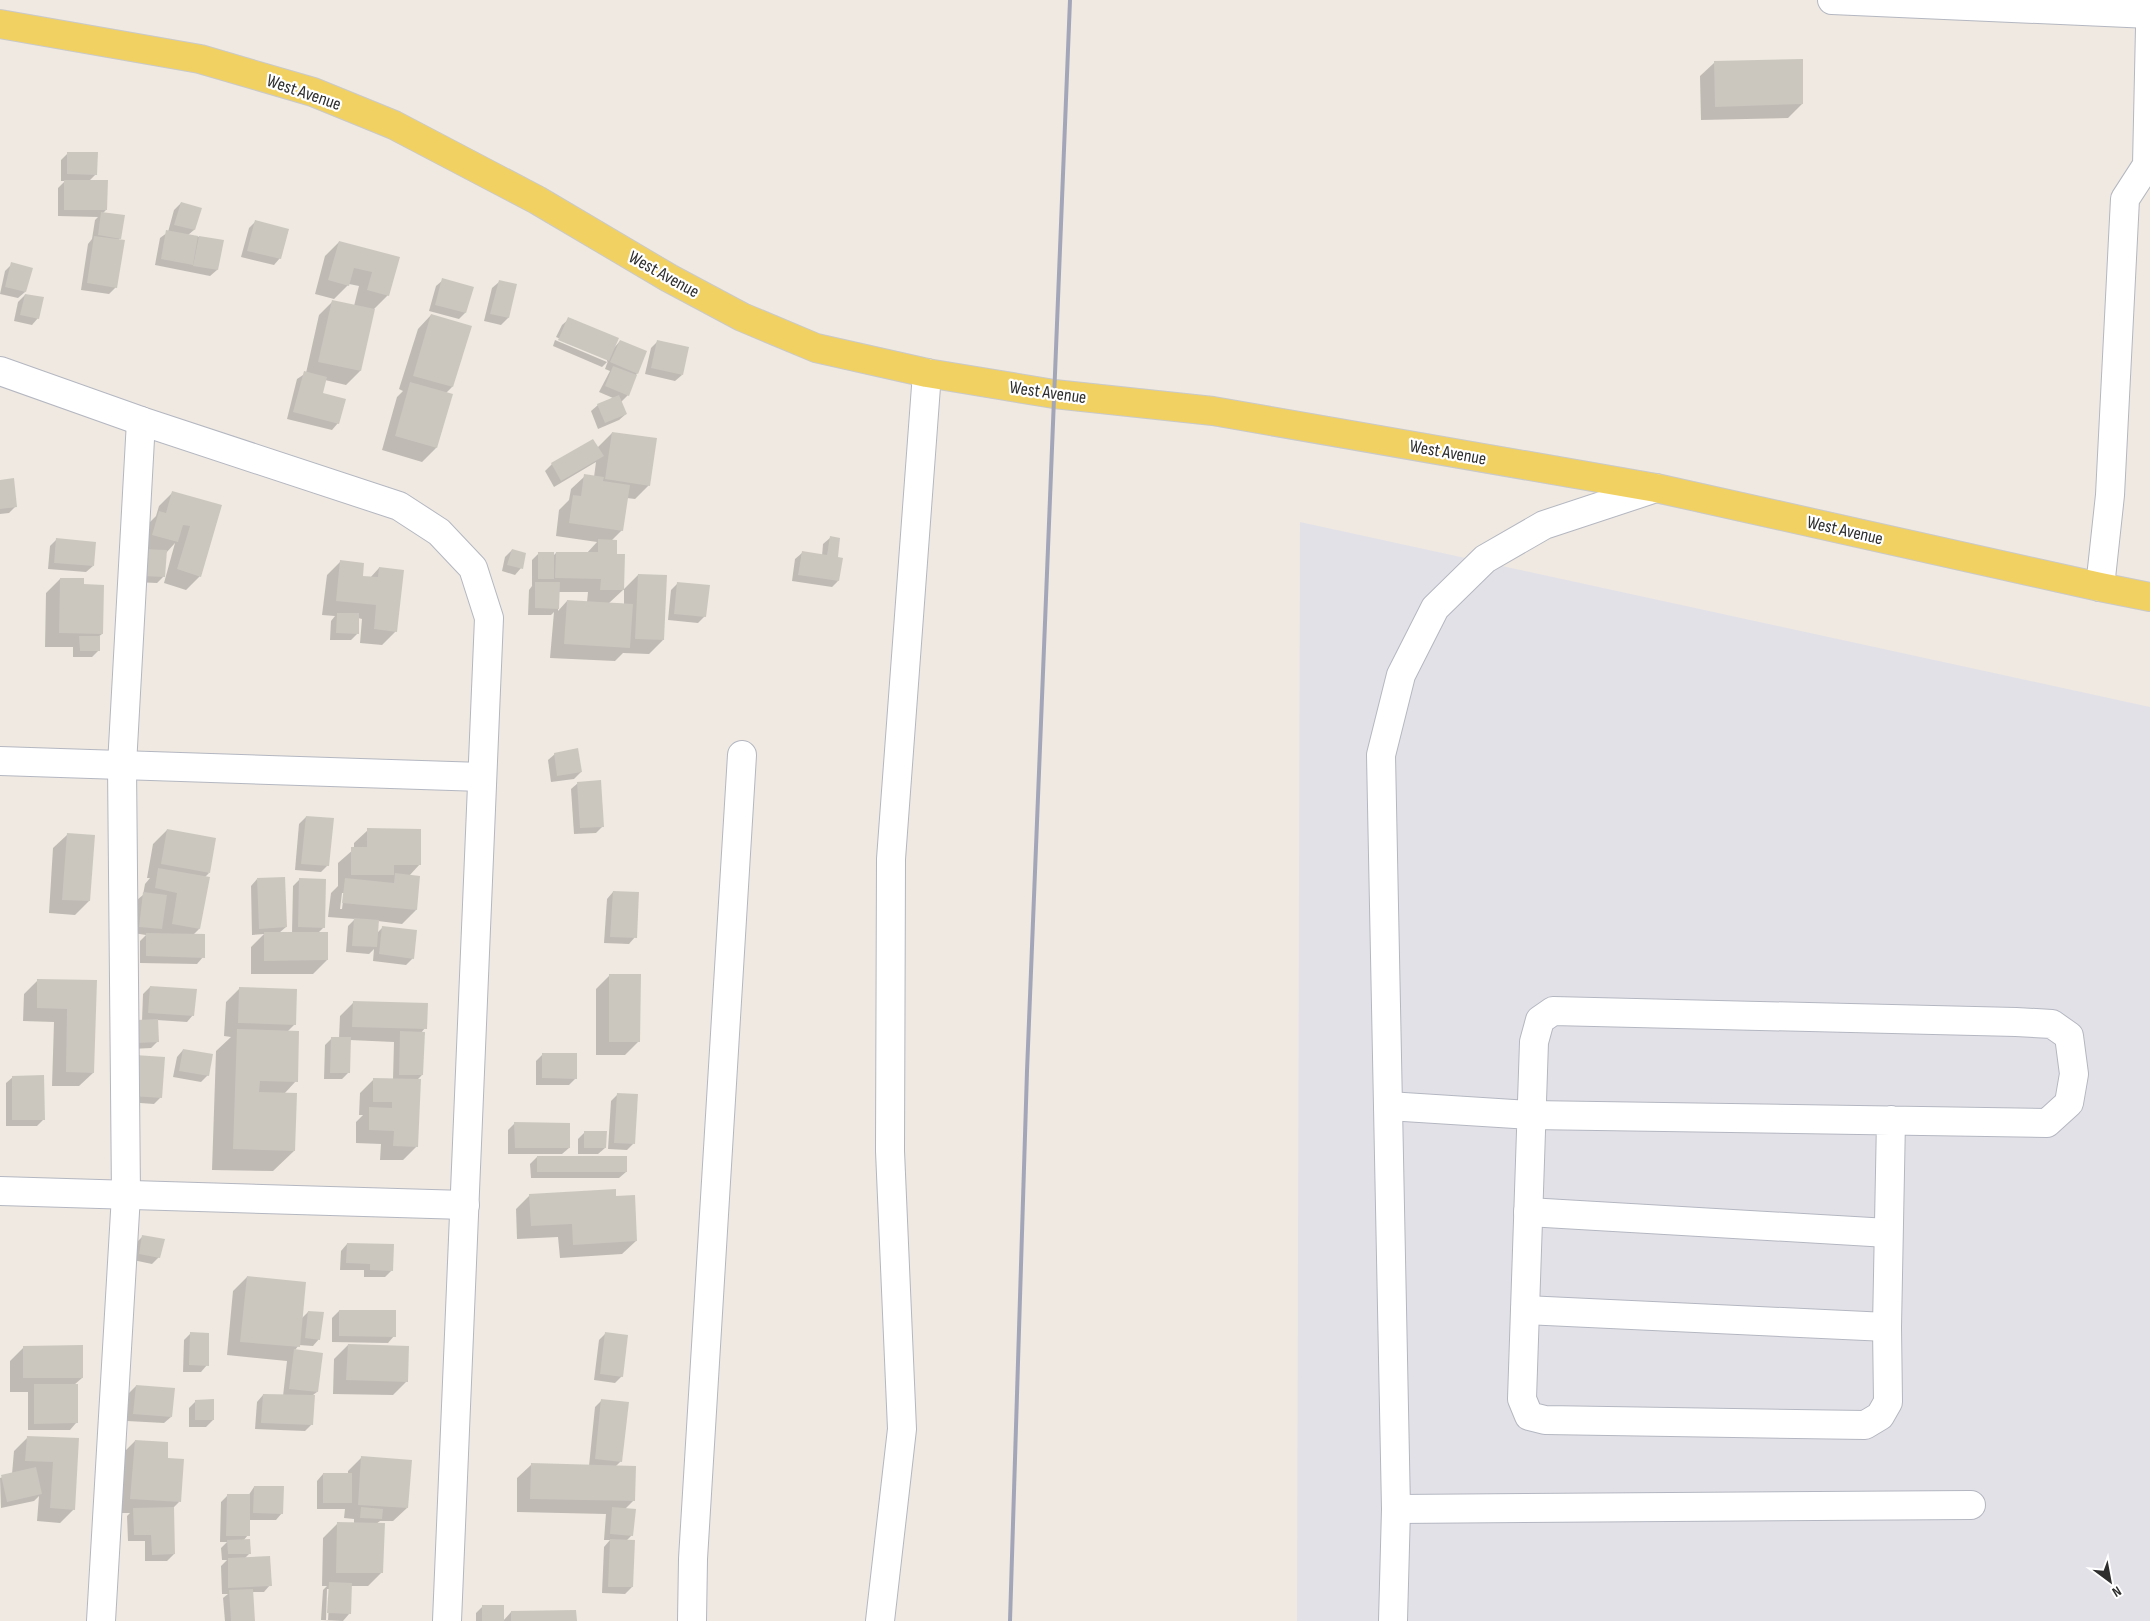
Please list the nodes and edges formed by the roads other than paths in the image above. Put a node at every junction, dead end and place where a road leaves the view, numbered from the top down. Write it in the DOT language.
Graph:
graph roads {
  1 [pos="1832,0"];
  2 [pos="2150,14"];
  3 [pos="0,24"];
  4 [pos="2150,28"];
  5 [pos="2148,164"];
  6 [pos="0,371"];
  7 [pos="927,373"];
  8 [pos="141,421"];
  9 [pos="1656,488"];
  10 [pos="2100,587"];
  11 [pos="2150,597"];
  12 [pos="742,755"];
  13 [pos="0,761"];
  14 [pos="122,765"];
  15 [pos="482,777"];
  16 [pos="1388,1106"];
  17 [pos="1531,1115"];
  18 [pos="1891,1120"];
  19 [pos="0,1191"];
  20 [pos="126,1195"];
  21 [pos="464,1205"];
  22 [pos="1528,1212"];
  23 [pos="1888,1233"];
  24 [pos="1525,1310"];
  25 [pos="1887,1327"];
  26 [pos="1971,1505"];
  27 [pos="1396,1509"];
  28 [pos="101,1621"];
  29 [pos="447,1621"];
  30 [pos="692,1621"];
  31 [pos="880,1621"];
  32 [pos="1393,1621"];
  1 -- 2 [label="street"];
  3 -- 7 [label="main road, West Avenue"];
  4 -- 5 [label="street"];
  5 -- 10 [label="street"];
  6 -- 8 [label="street"];
  7 -- 9 [label="main road, West Avenue"];
  7 -- 31 [label="street"];
  8 -- 14 [label="street"];
  8 -- 15 [label="street"];
  9 -- 10 [label="main road, West Avenue"];
  9 -- 16 [label="street"];
  10 -- 11 [label="main road, West Avenue"];
  12 -- 30 [label="street"];
  13 -- 14 [label="street"];
  14 -- 15 [label="street"];
  14 -- 20 [label="street"];
  15 -- 21 [label="street"];
  16 -- 17 [label="street"];
  16 -- 27 [label="street"];
  17 -- 18 [label="street"];
  17 -- 18 [label="street"];
  17 -- 22 [label="street"];
  18 -- 23 [label="street"];
  19 -- 20 [label="street"];
  20 -- 21 [label="street"];
  20 -- 28 [label="street"];
  21 -- 29 [label="street"];
  22 -- 23 [label="street"];
  22 -- 24 [label="street"];
  23 -- 25 [label="street"];
  24 -- 25 [label="street"];
  24 -- 25 [label="street"];
  26 -- 27 [label="street"];
  27 -- 32 [label="street"];
}
